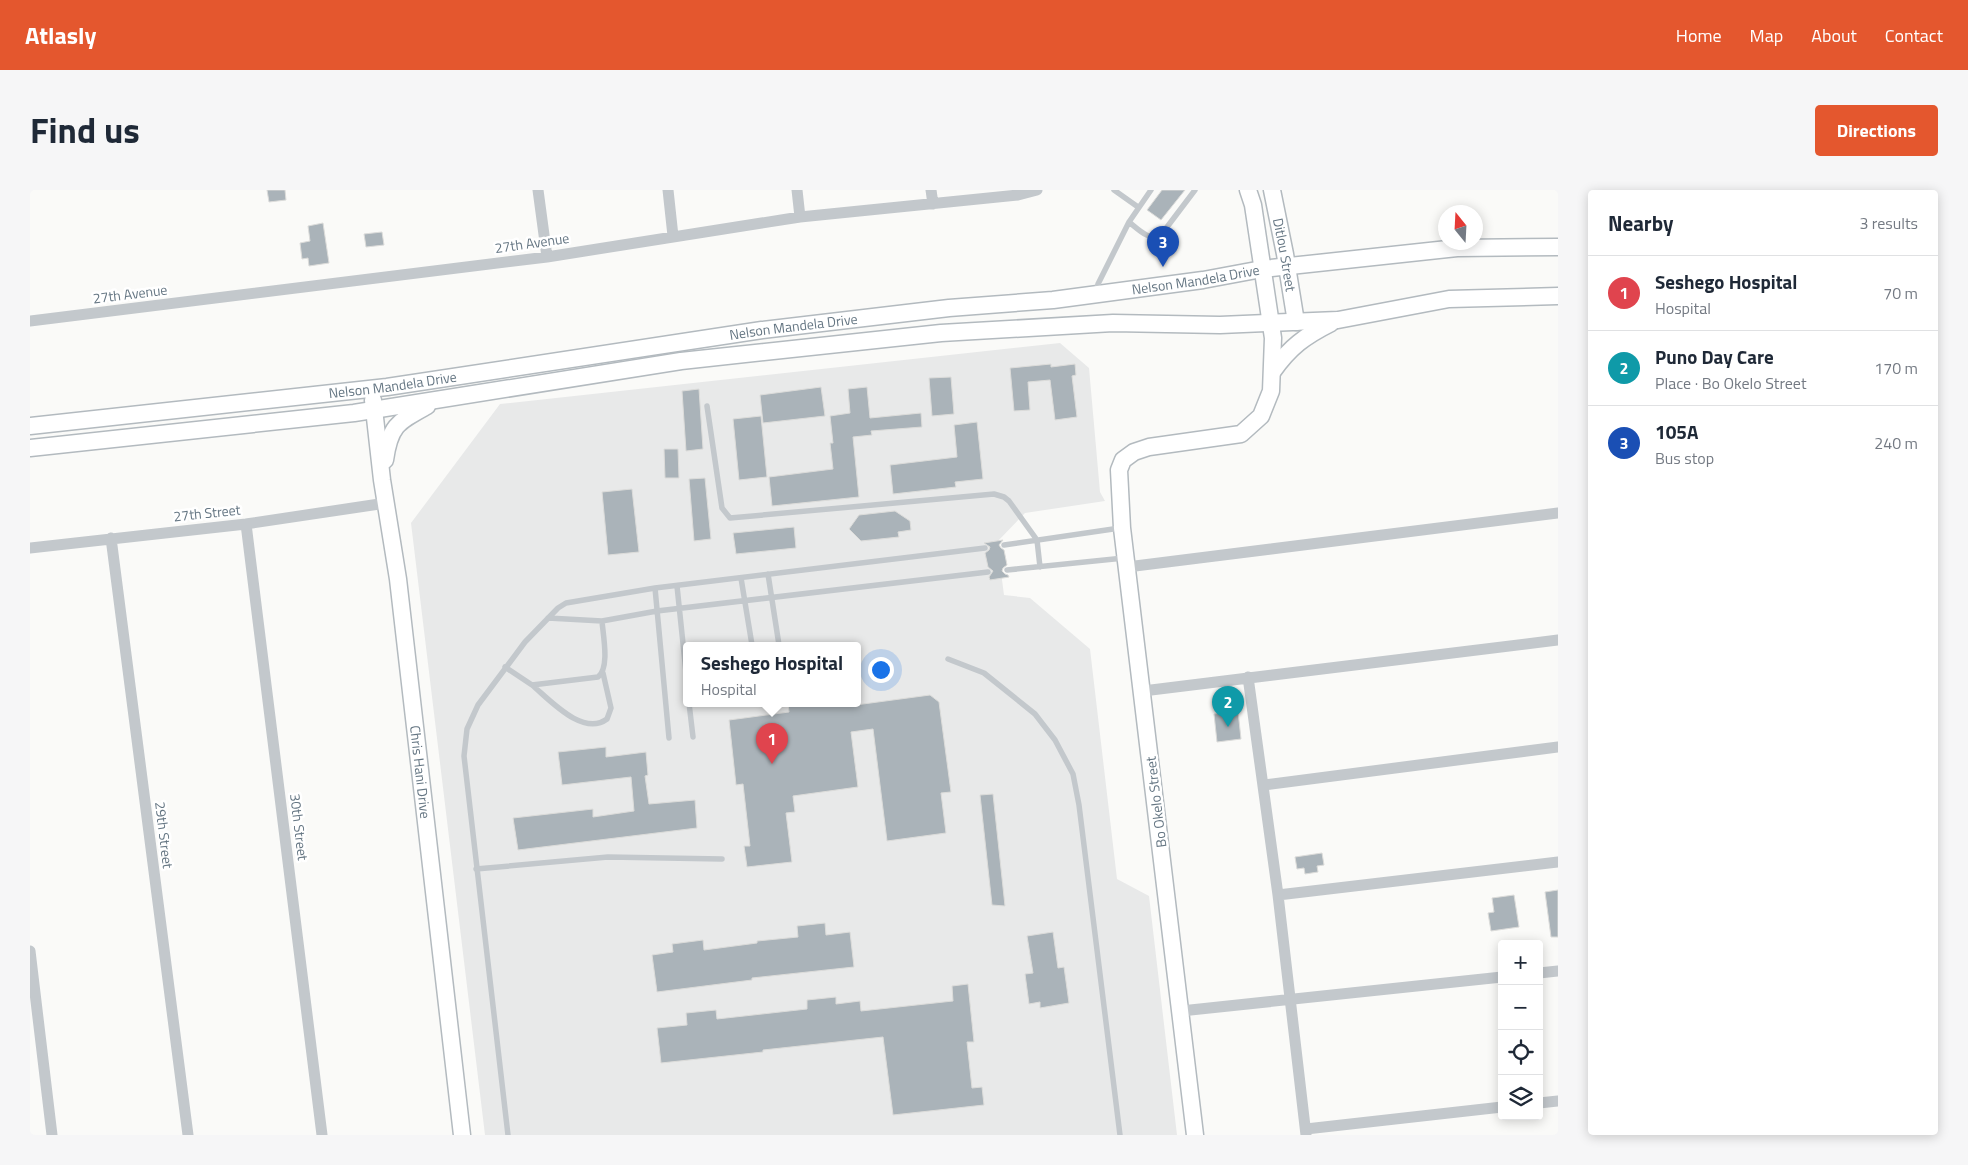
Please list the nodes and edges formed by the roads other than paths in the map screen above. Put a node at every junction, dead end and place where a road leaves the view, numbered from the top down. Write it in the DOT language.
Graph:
graph roads {
  1 [pos="538,190"];
  2 [pos="668,190"];
  3 [pos="797,190"];
  4 [pos="932,190"];
  5 [pos="1037,190"];
  6 [pos="1114,190"];
  7 [pos="1151,190"];
  8 [pos="1195,190"];
  9 [pos="1248,190"];
  10 [pos="1272,190"];
  11 [pos="933,204"];
  12 [pos="1138,207"];
  13 [pos="800,217"];
  14 [pos="1129,222"];
  15 [pos="673,236"];
  16 [pos="1558,248"];
  17 [pos="547,257"];
  18 [pos="1287,268"];
  19 [pos="1262,269"];
  20 [pos="1096,294"];
  21 [pos="1558,296"];
  22 [pos="1338,320"];
  23 [pos="30,321"];
  24 [pos="1296,322"];
  25 [pos="1271,323"];
  26 [pos="1273,372"];
  27 [pos="372,388"];
  28 [pos="438,400"];
  29 [pos="707,406"];
  30 [pos="374,410"];
  31 [pos="30,426"];
  32 [pos="30,448"];
  33 [pos="1119,470"];
  34 [pos="382,480"];
  35 [pos="386,503"];
  36 [pos="1558,513"];
  37 [pos="246,524"];
  38 [pos="1122,528"];
  39 [pos="111,538"];
  40 [pos="1037,540"];
  41 [pos="1004,545"];
  42 [pos="30,548"];
  43 [pos="985,548"];
  44 [pos="1127,562"];
  45 [pos="1040,567"];
  46 [pos="1007,570"];
  47 [pos="988,572"];
  48 [pos="768,574"];
  49 [pos="741,578"];
  50 [pos="676,586"];
  51 [pos="655,588"];
  52 [pos="771,597"];
  53 [pos="745,600"];
  54 [pos="679,608"];
  55 [pos="657,611"];
  56 [pos="548,618"];
  57 [pos="602,621"];
  58 [pos="1558,640"];
  59 [pos="752,642"];
  60 [pos="778,642"];
  61 [pos="683,645"];
  62 [pos="948,659"];
  63 [pos="505,667"];
  64 [pos="603,672"];
  65 [pos="1248,677"];
  66 [pos="532,686"];
  67 [pos="1143,691"];
  68 [pos="689,707"];
  69 [pos="693,737"];
  70 [pos="669,738"];
  71 [pos="1558,747"];
  72 [pos="1264,785"];
  73 [pos="722,859"];
  74 [pos="1558,862"];
  75 [pos="476,869"];
  76 [pos="1278,895"];
  77 [pos="30,951"];
  78 [pos="1558,970"];
  79 [pos="1543,972"];
  80 [pos="1498,977"];
  81 [pos="1289,1000"];
  82 [pos="1180,1011"];
  83 [pos="1558,1101"];
  84 [pos="1543,1103"];
  85 [pos="1498,1108"];
  86 [pos="1306,1132"];
  87 [pos="52,1135"];
  88 [pos="188,1135"];
  89 [pos="322,1135"];
  90 [pos="462,1135"];
  91 [pos="508,1135"];
  92 [pos="1120,1135"];
  93 [pos="1195,1135"];
  1 -- 17 [label="street"];
  2 -- 15 [label="street"];
  3 -- 13 [label="street"];
  4 -- 11 [label="street"];
  5 -- 11 [label="street, 27th Avenue"];
  6 -- 12 [label="lane"];
  7 -- 12 [label="lane"];
  8 -- 14 [label="lane"];
  9 -- 19 [label="main road, Ditlou Street"];
  10 -- 18 [label="main road, Ditlou Street"];
  11 -- 13 [label="street, 27th Avenue"];
  12 -- 14 [label="lane"];
  13 -- 15 [label="street, 27th Avenue"];
  14 -- 20 [label="lane"];
  15 -- 17 [label="street, 27th Avenue"];
  16 -- 18 [label="main road, Nelson Mandela Drive"];
  17 -- 23 [label="street, 27th Avenue"];
  18 -- 19 [label="main road, Nelson Mandela Drive"];
  18 -- 24 [label="main road, Ditlou Street"];
  19 -- 20 [label="main road, Nelson Mandela Drive"];
  19 -- 25 [label="main road, Ditlou Street"];
  20 -- 27 [label="main road, Nelson Mandela Drive"];
  21 -- 22 [label="main road, Nelson Mandela Drive"];
  22 -- 24 [label="main road, Nelson Mandela Drive"];
  22 -- 26 [label="main road"];
  24 -- 25 [label="main road, Nelson Mandela Drive"];
  25 -- 26 [label="main road, Ditlou Street"];
  25 -- 28 [label="main road, Nelson Mandela Drive"];
  26 -- 33 [label="main road, Ditlou Street"];
  27 -- 30 [label="main road, Chris Hani Drive"];
  27 -- 31 [label="main road, Nelson Mandela Drive"];
  28 -- 30 [label="main road, Nelson Mandela Drive"];
  28 -- 34 [label="main road"];
  29 -- 40 [label="lane"];
  30 -- 32 [label="main road, Nelson Mandela Drive"];
  30 -- 34 [label="main road, Chris Hani Drive"];
  33 -- 38 [label="main road, Bo Okelo Street"];
  34 -- 35 [label="main road, Chris Hani Drive"];
  35 -- 37 [label="street, 27th Street"];
  35 -- 90 [label="main road, Chris Hani Drive"];
  36 -- 44 [label="street"];
  37 -- 39 [label="street, 27th Street"];
  37 -- 89 [label="street, 30th Street"];
  38 -- 40 [label="lane"];
  38 -- 44 [label="main road, Bo Okelo Street"];
  39 -- 42 [label="street, 27th Street"];
  39 -- 88 [label="street, 29th Street"];
  40 -- 41 [label="lane"];
  40 -- 45 [label="lane"];
  43 -- 48 [label="lane"];
  44 -- 45 [label="lane"];
  44 -- 67 [label="main road, Bo Okelo Street"];
  45 -- 46 [label="lane"];
  47 -- 52 [label="lane"];
  48 -- 49 [label="lane"];
  48 -- 52 [label="lane"];
  49 -- 50 [label="lane"];
  49 -- 53 [label="lane"];
  50 -- 51 [label="lane"];
  50 -- 54 [label="lane"];
  51 -- 55 [label="lane"];
  51 -- 56 [label="lane"];
  52 -- 53 [label="lane"];
  52 -- 60 [label="lane"];
  53 -- 54 [label="lane"];
  53 -- 59 [label="lane"];
  54 -- 55 [label="lane"];
  54 -- 61 [label="lane"];
  55 -- 57 [label="lane"];
  55 -- 70 [label="lane"];
  56 -- 57 [label="lane"];
  56 -- 63 [label="lane"];
  57 -- 64 [label="lane"];
  58 -- 65 [label="street"];
  62 -- 92 [label="lane"];
  63 -- 66 [label="lane"];
  63 -- 75 [label="lane"];
  64 -- 66 [label="lane"];
  64 -- 66 [label="lane"];
  65 -- 67 [label="street"];
  65 -- 72 [label="street"];
  67 -- 82 [label="main road, Bo Okelo Street"];
  68 -- 69 [label="lane"];
  71 -- 72 [label="street"];
  72 -- 76 [label="street"];
  73 -- 75 [label="lane"];
  74 -- 76 [label="street"];
  75 -- 91 [label="lane"];
  76 -- 81 [label="street"];
  77 -- 87 [label="street"];
  78 -- 79 [label="street"];
  80 -- 81 [label="street"];
  81 -- 82 [label="street"];
  81 -- 86 [label="street"];
  82 -- 93 [label="main road, Bo Okelo Street"];
  83 -- 84 [label="street"];
  85 -- 86 [label="street"];
}
